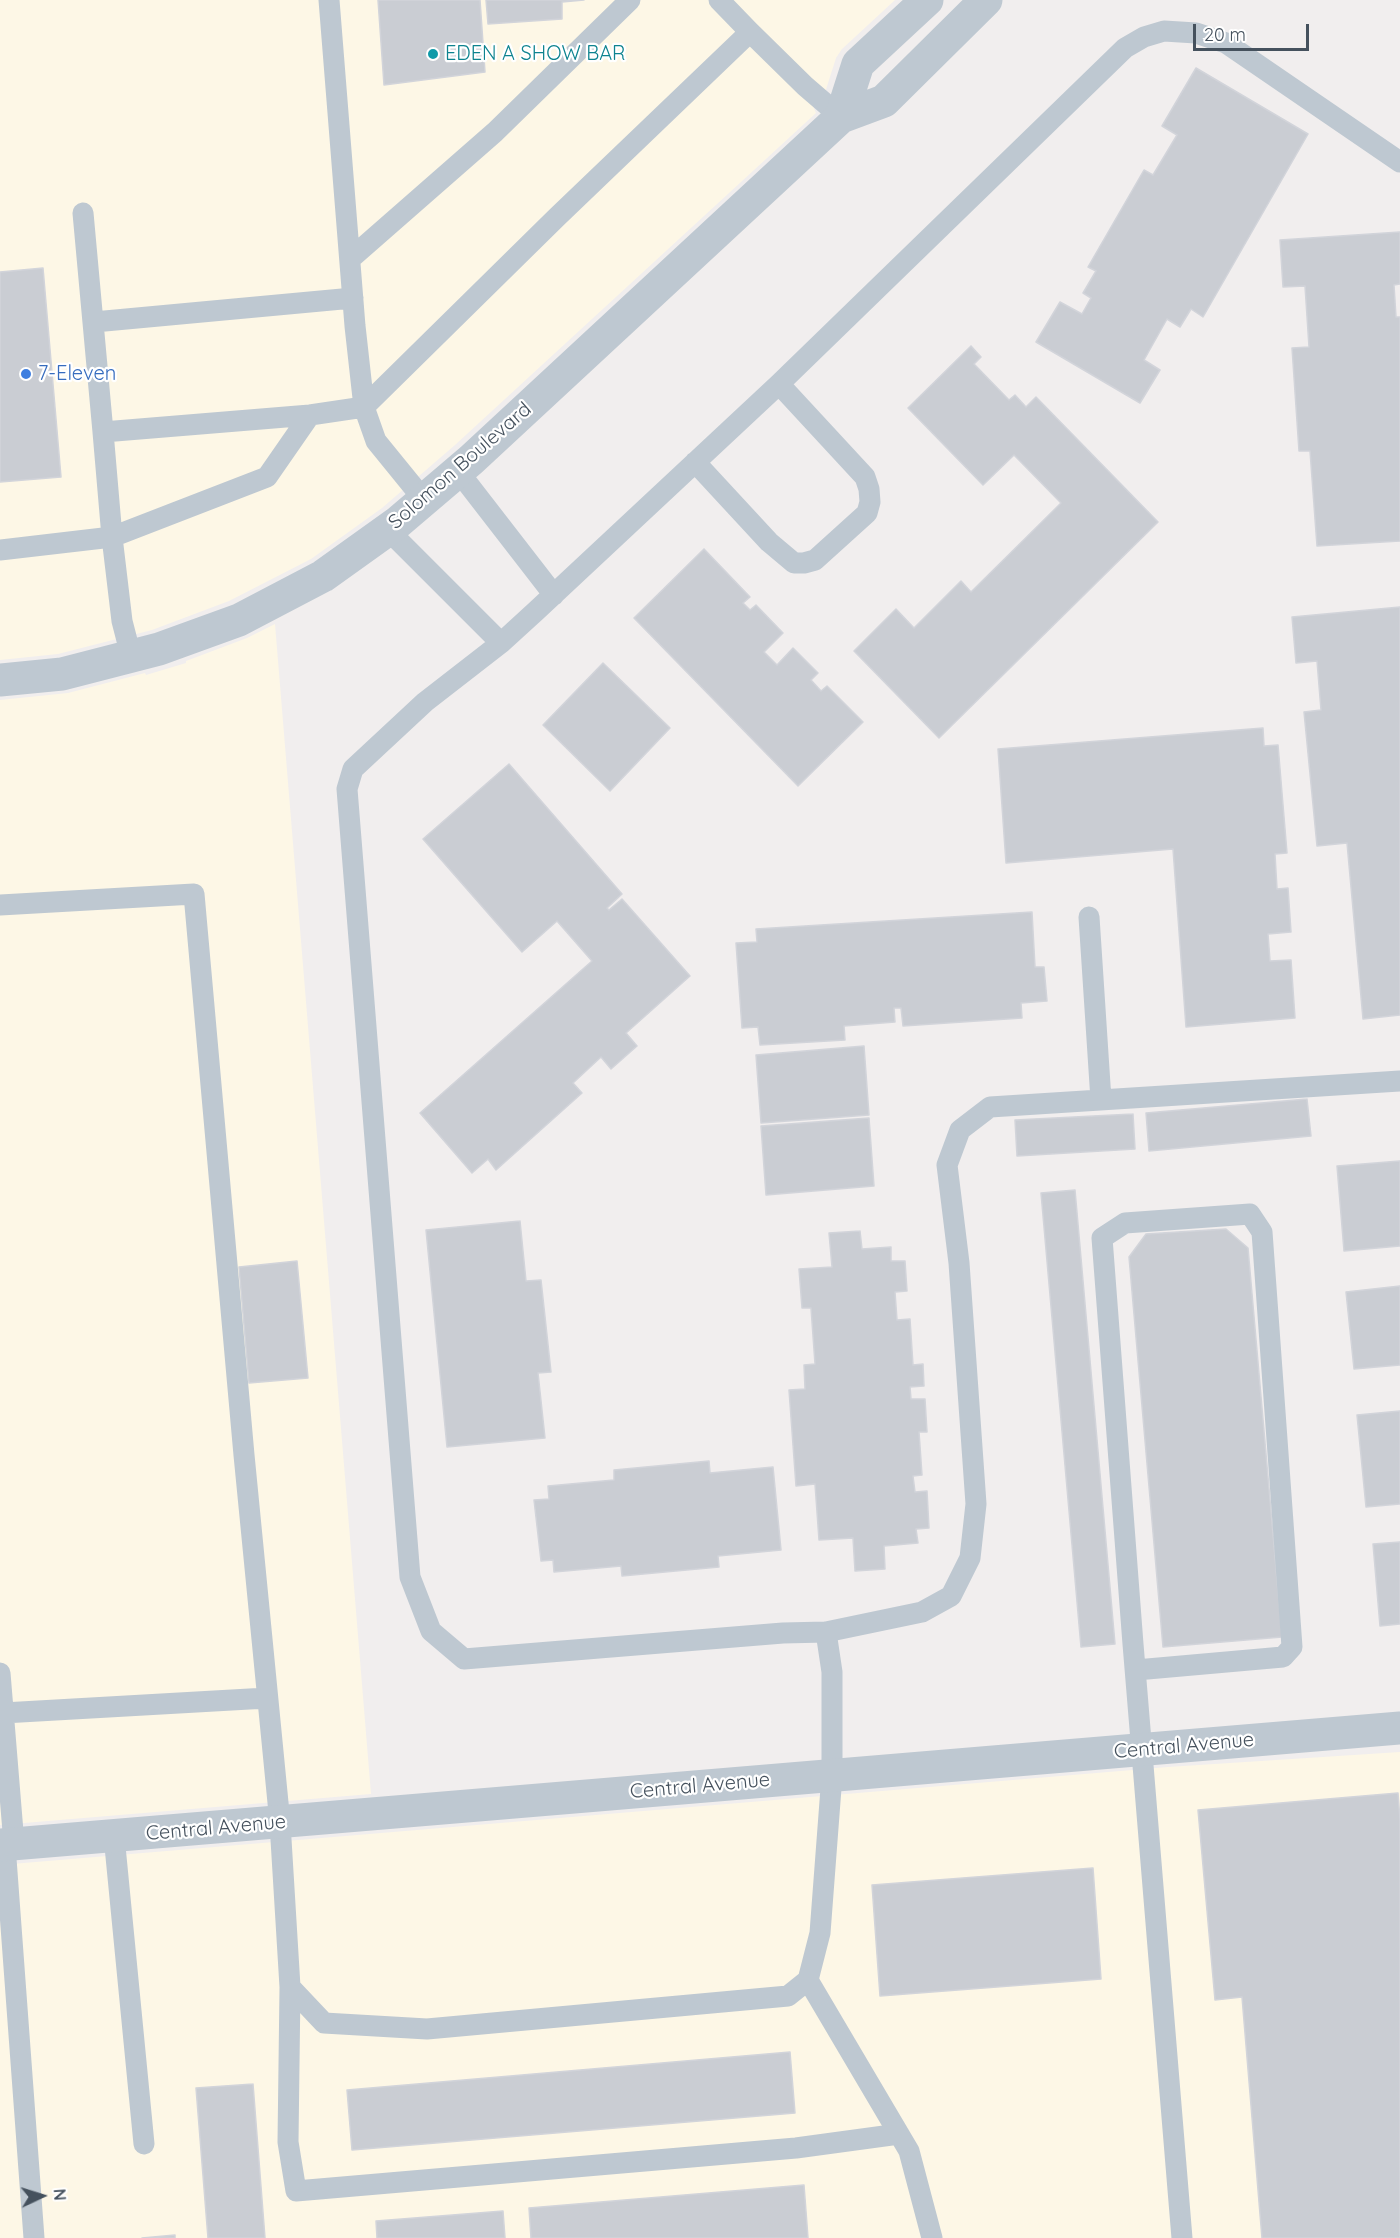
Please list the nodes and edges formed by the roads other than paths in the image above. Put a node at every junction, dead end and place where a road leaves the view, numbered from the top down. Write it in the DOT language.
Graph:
graph roads {
  1 [pos="329,0"];
  2 [pos="630,0"];
  3 [pos="719,0"];
  4 [pos="927,0"];
  5 [pos="986,0"];
  6 [pos="750,32"];
  7 [pos="842,117"];
  8 [pos="1400,162"];
  9 [pos="83,213"];
  10 [pos="350,259"];
  11 [pos="353,298"];
  12 [pos="94,321"];
  13 [pos="779,384"];
  14 [pos="364,407"];
  15 [pos="310,415"];
  16 [pos="103,432"];
  17 [pos="695,462"];
  18 [pos="458,471"];
  19 [pos="424,500"];
  20 [pos="388,530"];
  21 [pos="112,537"];
  22 [pos="0,550"];
  23 [pos="554,595"];
  24 [pos="501,643"];
  25 [pos="131,656"];
  26 [pos="0,680"];
  27 [pos="0,905"];
  28 [pos="1089,917"];
  29 [pos="1400,1081"];
  30 [pos="1101,1100"];
  31 [pos="826,1632"];
  32 [pos="1136,1670"];
  33 [pos="0,1673"];
  34 [pos="267,1698"];
  35 [pos="3,1713"];
  36 [pos="1400,1728"];
  37 [pos="1143,1749"];
  38 [pos="832,1775"];
  39 [pos="280,1822"];
  40 [pos="114,1836"];
  41 [pos="6,1845"];
  42 [pos="808,1980"];
  43 [pos="290,1987"];
  44 [pos="899,2134"];
  45 [pos="144,2144"];
  46 [pos="34,2238"];
  47 [pos="932,2238"];
  48 [pos="1182,2238"];
  1 -- 10 [label="lane"];
  2 -- 10 [label="lane"];
  3 -- 6 [label="lane"];
  4 -- 7 [label="street"];
  5 -- 7 [label="street, Solomon Boulevard"];
  6 -- 7 [label="lane"];
  6 -- 14 [label="lane"];
  7 -- 18 [label="street, Solomon Boulevard"];
  8 -- 13 [label="lane"];
  9 -- 12 [label="lane"];
  10 -- 11 [label="lane"];
  11 -- 12 [label="lane"];
  11 -- 14 [label="lane"];
  12 -- 16 [label="lane"];
  13 -- 17 [label="lane"];
  13 -- 17 [label="lane"];
  14 -- 15 [label="lane"];
  14 -- 19 [label="lane"];
  15 -- 16 [label="lane"];
  15 -- 21 [label="lane"];
  16 -- 21 [label="lane"];
  17 -- 23 [label="lane"];
  18 -- 19 [label="street, Solomon Boulevard"];
  18 -- 23 [label="lane"];
  19 -- 20 [label="street, Solomon Boulevard"];
  20 -- 24 [label="lane"];
  20 -- 25 [label="street, Solomon Boulevard"];
  21 -- 22 [label="lane"];
  21 -- 25 [label="lane"];
  23 -- 24 [label="lane"];
  24 -- 31 [label="lane"];
  25 -- 26 [label="street, Solomon Boulevard"];
  27 -- 34 [label="lane"];
  28 -- 30 [label="lane"];
  29 -- 30 [label="lane"];
  30 -- 31 [label="lane"];
  31 -- 38 [label="lane"];
  32 -- 32 [label="lane"];
  32 -- 37 [label="lane"];
  33 -- 35 [label="lane"];
  34 -- 35 [label="lane"];
  34 -- 39 [label="lane"];
  35 -- 41 [label="lane"];
  36 -- 37 [label="street, Central Avenue"];
  37 -- 38 [label="street, Central Avenue"];
  37 -- 48 [label="lane"];
  38 -- 39 [label="street, Central Avenue"];
  38 -- 42 [label="lane"];
  39 -- 40 [label="street, Central Avenue"];
  39 -- 43 [label="lane"];
  40 -- 41 [label="street, Central Avenue"];
  40 -- 45 [label="lane"];
  41 -- 46 [label="lane"];
  42 -- 43 [label="lane"];
  42 -- 44 [label="lane"];
  43 -- 44 [label="lane"];
  44 -- 47 [label="lane"];
}
